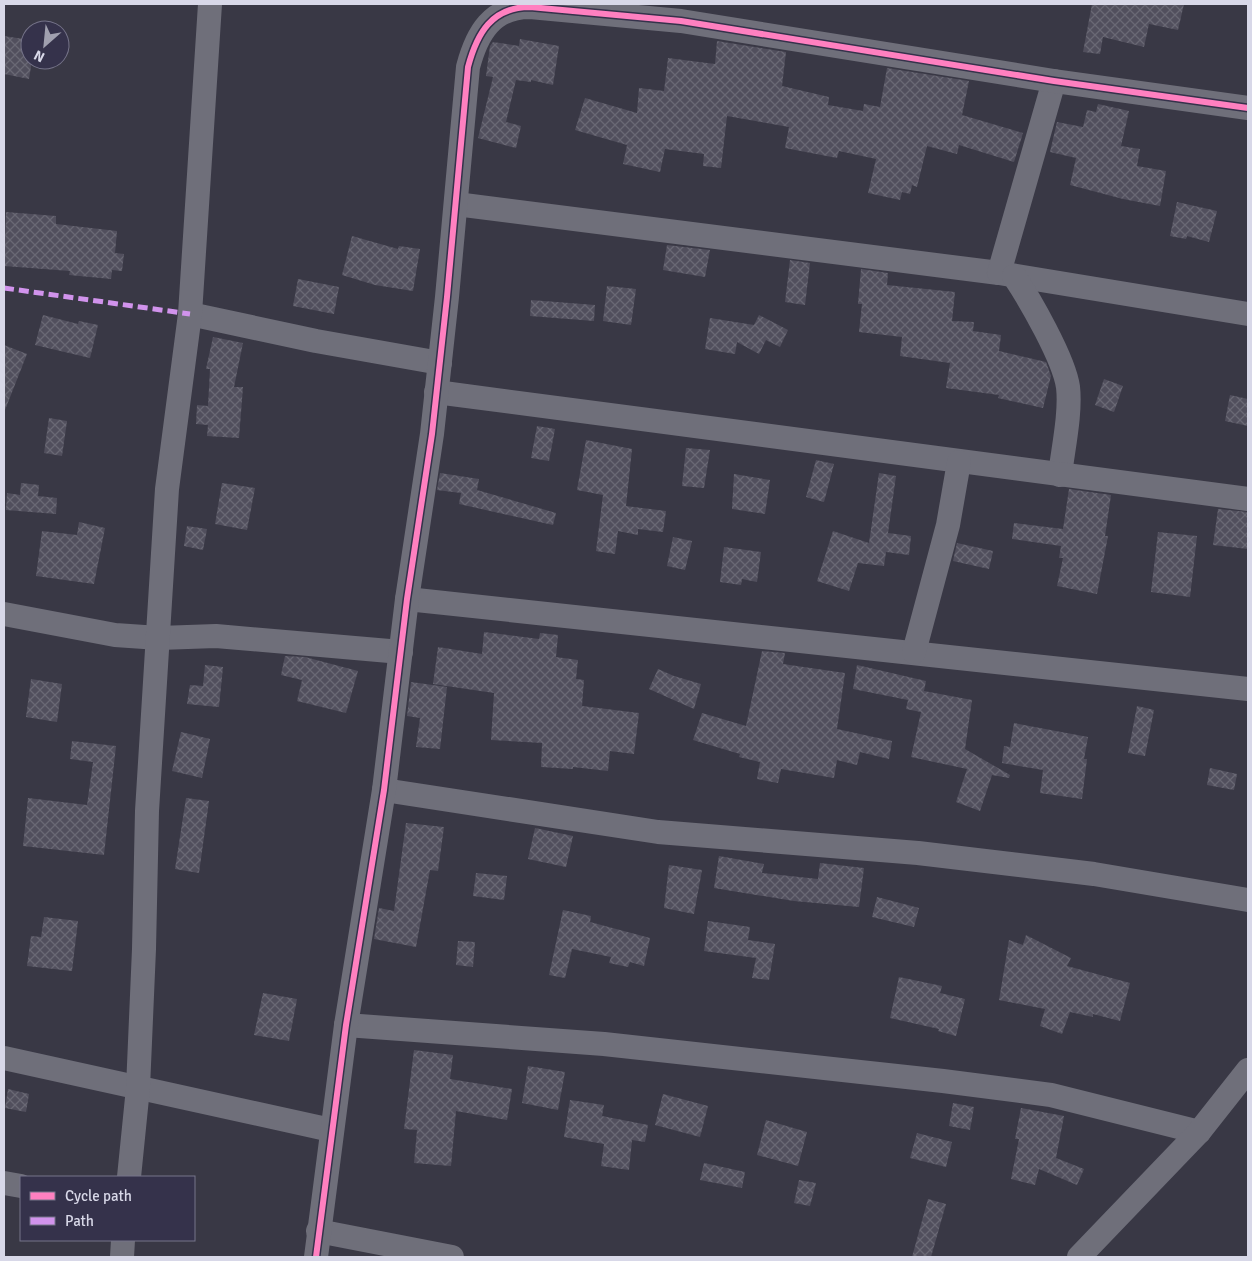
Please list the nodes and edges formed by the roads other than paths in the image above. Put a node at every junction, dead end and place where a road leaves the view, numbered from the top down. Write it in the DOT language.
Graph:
graph roads {
  1 [pos="210,4"];
  2 [pos="508,5"];
  3 [pos="683,12"];
  4 [pos="1054,81"];
  5 [pos="1248,108"];
  6 [pos="456,204"];
  7 [pos="1007,275"];
  8 [pos="190,314"];
  9 [pos="1248,314"];
  10 [pos="440,363"];
  11 [pos="436,392"];
  12 [pos="959,462"];
  13 [pos="1060,475"];
  14 [pos="1248,499"];
  15 [pos="407,599"];
  16 [pos="4,614"];
  17 [pos="159,638"];
  18 [pos="401,652"];
  19 [pos="914,652"];
  20 [pos="1248,689"];
  21 [pos="384,790"];
  22 [pos="1248,900"];
  23 [pos="346,1025"];
  24 [pos="4,1058"];
  25 [pos="1248,1070"];
  26 [pos="138,1088"];
  27 [pos="331,1130"];
  28 [pos="1199,1132"];
  29 [pos="129,1176"];
  30 [pos="4,1183"];
  31 [pos="20,1186"];
  32 [pos="318,1231"];
  33 [pos="123,1241"];
  34 [pos="122,1257"];
  35 [pos="316,1257"];
  36 [pos="452,1257"];
  37 [pos="1079,1257"];
  1 -- 8 [label="street"];
  2 -- 3 [label="street"];
  2 -- 6 [label="street"];
  3 -- 4 [label="street"];
  4 -- 5 [label="street"];
  4 -- 7 [label="street"];
  6 -- 7 [label="street"];
  6 -- 10 [label="street"];
  7 -- 9 [label="street"];
  7 -- 13 [label="street"];
  8 -- 10 [label="street"];
  8 -- 17 [label="street"];
  10 -- 11 [label="street"];
  11 -- 12 [label="street"];
  11 -- 15 [label="street"];
  12 -- 13 [label="street"];
  12 -- 19 [label="street"];
  13 -- 14 [label="street"];
  15 -- 18 [label="street"];
  15 -- 19 [label="street"];
  16 -- 17 [label="street"];
  17 -- 18 [label="street"];
  17 -- 26 [label="street"];
  18 -- 21 [label="street"];
  19 -- 20 [label="street"];
  21 -- 22 [label="street"];
  21 -- 23 [label="street"];
  23 -- 27 [label="street"];
  23 -- 28 [label="street"];
  24 -- 26 [label="street"];
  25 -- 28 [label="street"];
  26 -- 27 [label="street"];
  26 -- 29 [label="street"];
  27 -- 32 [label="street"];
  28 -- 37 [label="street"];
  30 -- 31 [label="street"];
  32 -- 35 [label="street"];
  32 -- 36 [label="street"];
  33 -- 34 [label="street"];
}
